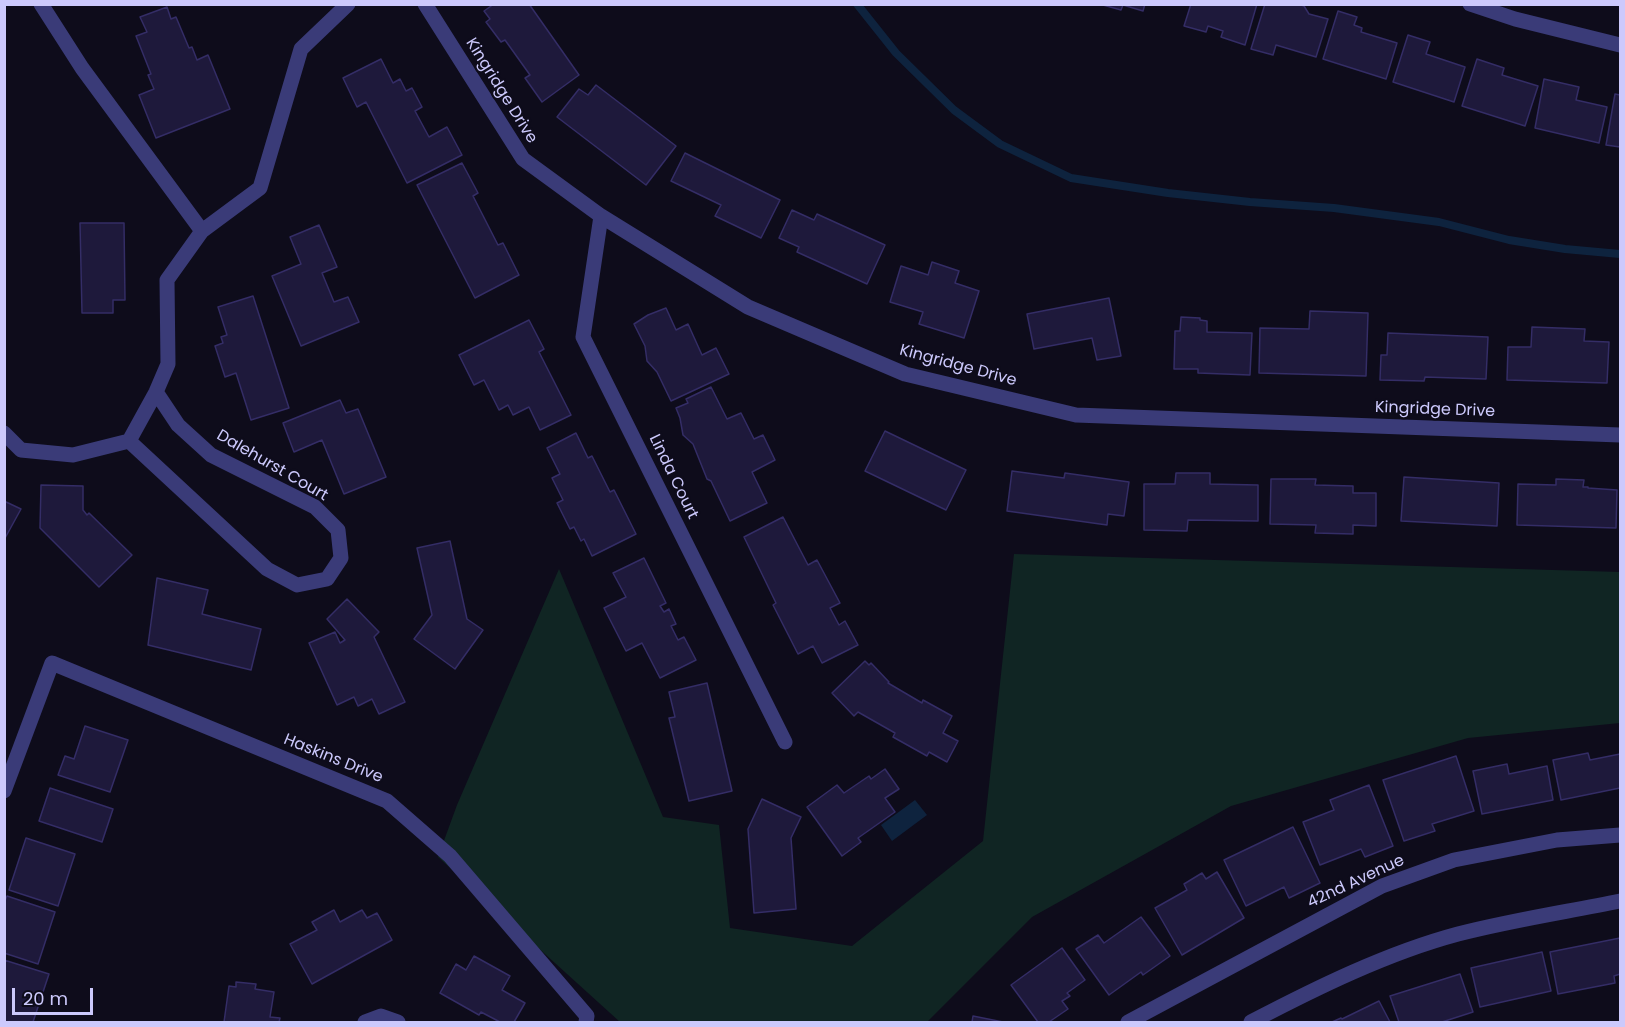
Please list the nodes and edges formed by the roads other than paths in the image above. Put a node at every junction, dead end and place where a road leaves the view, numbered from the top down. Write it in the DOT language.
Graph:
graph roads {
  1 [pos="41,4"];
  2 [pos="348,4"];
  3 [pos="425,4"];
  4 [pos="1470,4"];
  5 [pos="1620,45"];
  6 [pos="601,216"];
  7 [pos="202,231"];
  8 [pos="156,392"];
  9 [pos="4,433"];
  10 [pos="1620,435"];
  11 [pos="129,441"];
  12 [pos="785,742"];
  13 [pos="4,791"];
  14 [pos="1620,835"];
  15 [pos="1620,902"];
  16 [pos="365,1023"];
  17 [pos="398,1023"];
  18 [pos="586,1023"];
  19 [pos="1128,1023"];
  20 [pos="1251,1023"];
  1 -- 7 [label="street"];
  2 -- 7 [label="street"];
  3 -- 6 [label="street, Kingridge Drive"];
  4 -- 5 [label="street"];
  6 -- 10 [label="street, Kingridge Drive"];
  6 -- 12 [label="street, Linda Court"];
  7 -- 8 [label="street"];
  8 -- 11 [label="street"];
  8 -- 11 [label="street, Dalehurst Court"];
  9 -- 11 [label="street"];
  13 -- 18 [label="street, Haskins Drive"];
  14 -- 19 [label="street, 42nd Avenue"];
  15 -- 20 [label="street"];
  16 -- 17 [label="street"];
}
